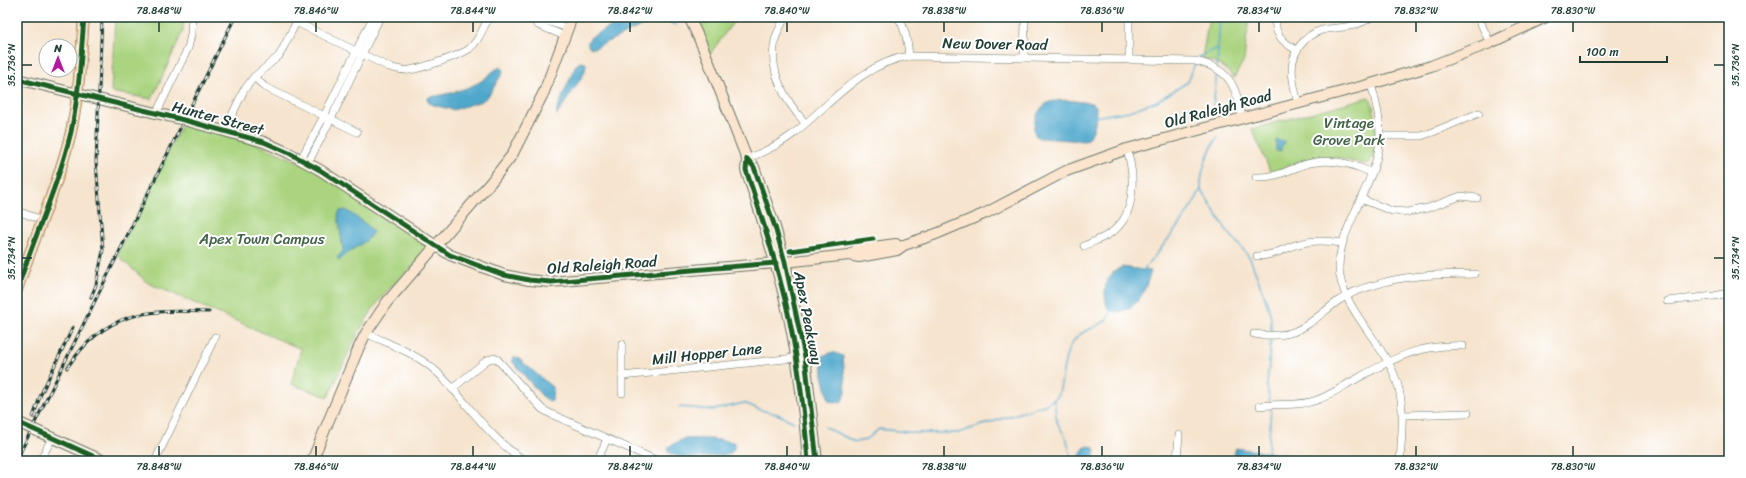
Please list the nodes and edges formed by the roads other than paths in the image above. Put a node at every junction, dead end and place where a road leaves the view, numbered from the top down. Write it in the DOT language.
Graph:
graph roads {
  1 [pos="84,17"];
  2 [pos="192,17"];
  3 [pos="373,17"];
  4 [pos="380,17"];
  5 [pos="489,17"];
  6 [pos="530,17"];
  7 [pos="572,17"];
  8 [pos="689,17"];
  9 [pos="785,17"];
  10 [pos="898,17"];
  11 [pos="1129,17"];
  12 [pos="1276,17"];
  13 [pos="1370,17"];
  14 [pos="1478,17"];
  15 [pos="1546,17"];
  16 [pos="298,19"];
  17 [pos="1025,22"];
  18 [pos="566,32"];
  19 [pos="1490,43"];
  20 [pos="1296,50"];
  21 [pos="359,53"];
  22 [pos="909,56"];
  23 [pos="1024,58"];
  24 [pos="1129,60"];
  25 [pos="254,77"];
  26 [pos="17,79"];
  27 [pos="1371,84"];
  28 [pos="78,94"];
  29 [pos="1298,103"];
  30 [pos="1480,113"];
  31 [pos="156,114"];
  32 [pos="1242,117"];
  33 [pos="328,118"];
  34 [pos="805,124"];
  35 [pos="227,132"];
  36 [pos="357,132"];
  37 [pos="1380,136"];
  38 [pos="1127,149"];
  39 [pos="747,159"];
  40 [pos="305,161"];
  41 [pos="1372,172"];
  42 [pos="1256,177"];
  43 [pos="1477,198"];
  44 [pos="1360,199"];
  45 [pos="17,211"];
  46 [pos="42,220"];
  47 [pos="1341,243"];
  48 [pos="1084,246"];
  49 [pos="436,247"];
  50 [pos="1257,256"];
  51 [pos="780,262"];
  52 [pos="1475,274"];
  53 [pos="17,290"];
  54 [pos="1729,293"];
  55 [pos="1347,296"];
  56 [pos="1667,301"];
  57 [pos="366,333"];
  58 [pos="1254,334"];
  59 [pos="215,337"];
  60 [pos="622,344"];
  61 [pos="1463,346"];
  62 [pos="795,358"];
  63 [pos="1389,362"];
  64 [pos="622,376"];
  65 [pos="452,389"];
  66 [pos="622,393"];
  67 [pos="1260,406"];
  68 [pos="1468,413"];
  69 [pos="1403,415"];
  70 [pos="17,422"];
  71 [pos="1179,436"];
  72 [pos="52,438"];
  73 [pos="606,439"];
  74 [pos="40,461"];
  75 [pos="104,461"];
  76 [pos="155,461"];
  77 [pos="312,461"];
  78 [pos="526,461"];
  79 [pos="597,461"];
  80 [pos="658,461"];
  81 [pos="808,461"];
  82 [pos="817,461"];
  83 [pos="1177,461"];
  84 [pos="1400,461"];
  1 -- 28 [label="main road"];
  2 -- 31 [label="street"];
  3 -- 21 [label="street"];
  4 -- 21 [label="street"];
  5 -- 21 [label="street"];
  6 -- 18 [label="street"];
  7 -- 18 [label="main road"];
  8 -- 39 [label="main road, Apex Peakway"];
  9 -- 34 [label="street"];
  10 -- 22 [label="street"];
  11 -- 24 [label="street"];
  12 -- 20 [label="street"];
  13 -- 20 [label="street"];
  14 -- 19 [label="street"];
  15 -- 19 [label="main road, Old Raleigh Road"];
  16 -- 21 [label="street"];
  16 -- 25 [label="street"];
  17 -- 23 [label="street"];
  18 -- 49 [label="main road"];
  19 -- 27 [label="main road, Old Raleigh Road"];
  20 -- 29 [label="street"];
  21 -- 33 [label="street"];
  22 -- 23 [label="street, New Dover Road"];
  22 -- 34 [label="street, New Dover Road"];
  23 -- 24 [label="street, New Dover Road"];
  24 -- 32 [label="street, New Dover Road"];
  25 -- 33 [label="street"];
  25 -- 35 [label="street"];
  26 -- 28 [label="main road, Hunter Street"];
  27 -- 29 [label="main road, Old Raleigh Road"];
  27 -- 37 [label="street"];
  28 -- 31 [label="main road, Hunter Street"];
  28 -- 46 [label="main road"];
  29 -- 32 [label="main road, Old Raleigh Road"];
  30 -- 37 [label="street"];
  31 -- 35 [label="main road, Hunter Street"];
  32 -- 38 [label="main road, Old Raleigh Road"];
  33 -- 36 [label="street"];
  33 -- 40 [label="street"];
  34 -- 39 [label="street, New Dover Road"];
  35 -- 40 [label="main road, Hunter Street"];
  37 -- 41 [label="street"];
  38 -- 48 [label="street"];
  38 -- 51 [label="main road, Old Raleigh Road"];
  39 -- 51 [label="main road, Apex Peakway"];
  40 -- 49 [label="main road, Hunter Street"];
  41 -- 42 [label="street"];
  41 -- 44 [label="street"];
  43 -- 44 [label="street"];
  44 -- 47 [label="street"];
  45 -- 46 [label="street"];
  46 -- 53 [label="main road"];
  47 -- 50 [label="street"];
  47 -- 55 [label="street"];
  49 -- 51 [label="main road, Old Raleigh Road"];
  49 -- 57 [label="main road"];
  51 -- 62 [label="main road, Apex Peakway"];
  51 -- 82 [label="main road, Apex Peakway"];
  52 -- 55 [label="street"];
  54 -- 56 [label="street"];
  55 -- 58 [label="street"];
  55 -- 63 [label="street"];
  57 -- 65 [label="street"];
  57 -- 77 [label="main road"];
  59 -- 76 [label="street"];
  60 -- 64 [label="street"];
  61 -- 63 [label="street"];
  62 -- 64 [label="street, Mill Hopper Lane"];
  62 -- 81 [label="main road, Apex Peakway"];
  63 -- 67 [label="street"];
  63 -- 69 [label="street"];
  64 -- 66 [label="street"];
  65 -- 73 [label="street"];
  65 -- 78 [label="street"];
  68 -- 69 [label="street"];
  69 -- 84 [label="street"];
  70 -- 72 [label="main road"];
  71 -- 83 [label="street"];
  72 -- 74 [label="street"];
  72 -- 75 [label="main road"];
  73 -- 79 [label="street"];
  73 -- 80 [label="street"];
}
